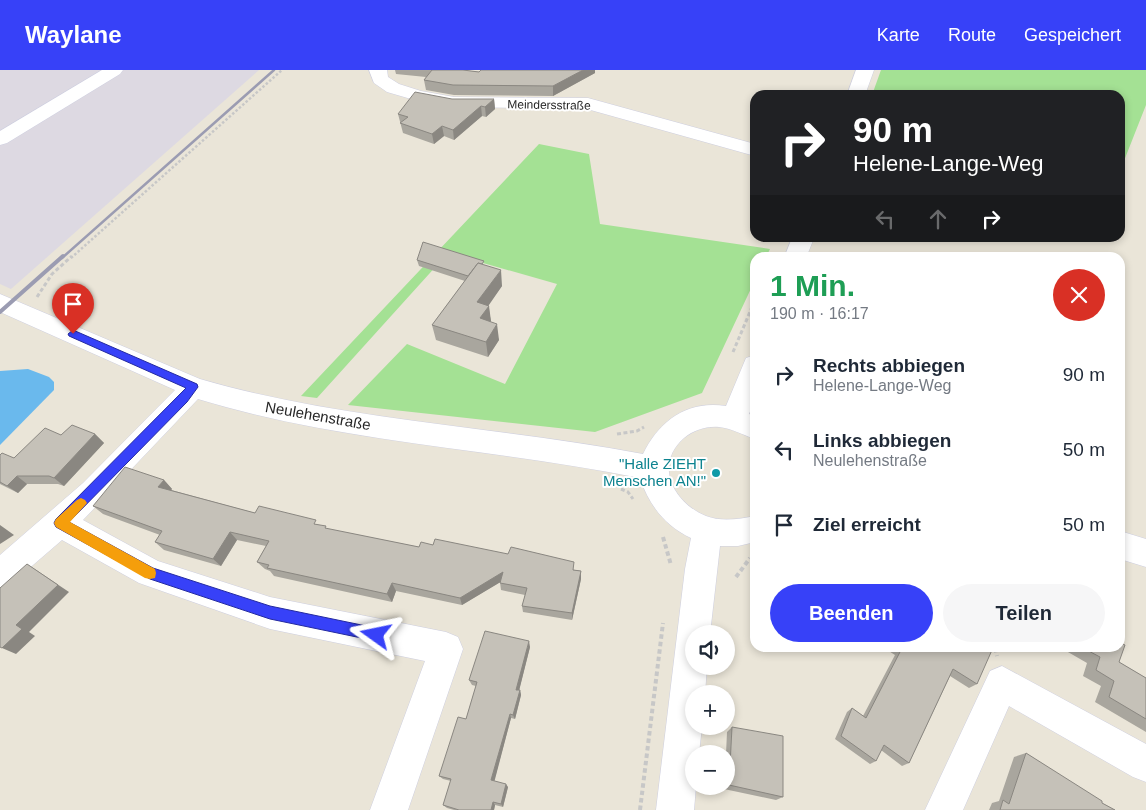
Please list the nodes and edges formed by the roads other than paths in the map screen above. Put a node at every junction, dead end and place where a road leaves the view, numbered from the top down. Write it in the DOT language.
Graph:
graph roads {
  1 [pos="114,70"];
  2 [pos="378,70"];
  3 [pos="865,70"];
  4 [pos="858,90"];
  5 [pos="0,139"];
  6 [pos="750,149"];
  7 [pos="11,306"];
  8 [pos="744,359"];
  9 [pos="193,387"];
  10 [pos="745,423"];
  11 [pos="654,468"];
  12 [pos="60,523"];
  13 [pos="708,530"];
  14 [pos="750,530"];
  15 [pos="1125,547"];
  16 [pos="1146,553"];
  17 [pos="0,574"];
  18 [pos="695,625"];
  19 [pos="690,675"];
  20 [pos="1146,764"];
  21 [pos="389,810"];
  22 [pos="675,810"];
  23 [pos="944,810"];
  1 -- 5 [label="street"];
  2 -- 6 [label="street, Meindersstraße"];
  3 -- 4 [label="street"];
  7 -- 9 [label="street, Neulehenstraße"];
  8 -- 10 [label="street"];
  9 -- 11 [label="street, Neulehenstraße"];
  9 -- 12 [label="street"];
  10 -- 11 [label="street"];
  11 -- 13 [label="street"];
  12 -- 17 [label="street"];
  12 -- 21 [label="street"];
  13 -- 14 [label="street"];
  13 -- 18 [label="street"];
  15 -- 16 [label="street"];
  19 -- 22 [label="street"];
  20 -- 23 [label="street"];
}
